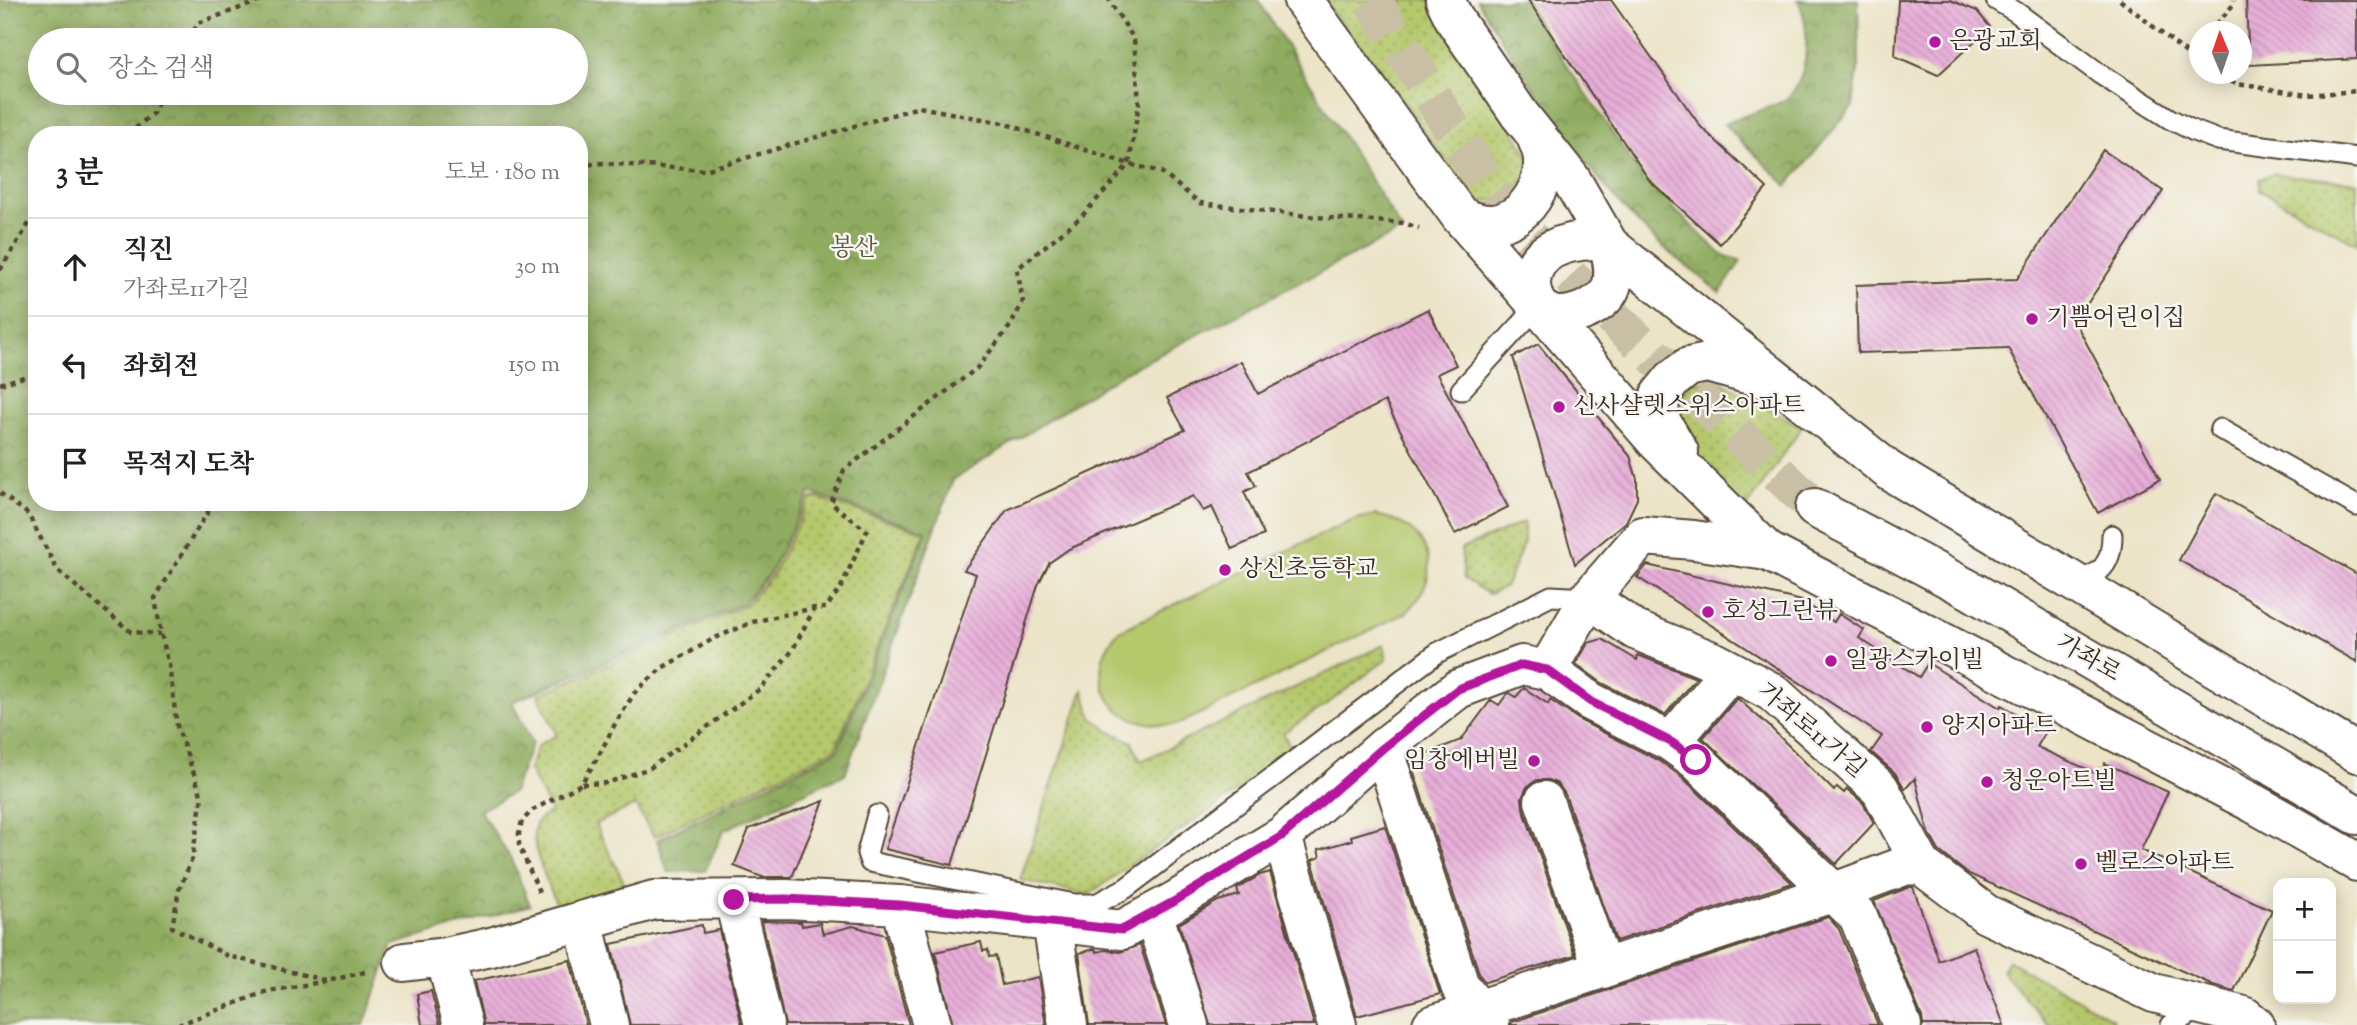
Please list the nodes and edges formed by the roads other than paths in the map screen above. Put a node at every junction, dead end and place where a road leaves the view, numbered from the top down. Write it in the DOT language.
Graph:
graph roads {
  1 [pos="1303,0"];
  2 [pos="1445,0"];
  3 [pos="1996,0"];
  4 [pos="1534,132"];
  5 [pos="2357,158"];
  6 [pos="1444,224"];
  7 [pos="1609,245"];
  8 [pos="1537,307"];
  9 [pos="1461,390"];
  10 [pos="1798,396"];
  11 [pos="2220,429"];
  12 [pos="1701,486"];
  13 [pos="2357,506"];
  14 [pos="1815,508"];
  15 [pos="2112,535"];
  16 [pos="1767,551"];
  17 [pos="2071,580"];
  18 [pos="1589,598"];
  19 [pos="1534,667"];
  20 [pos="1731,671"];
  21 [pos="1671,742"];
  22 [pos="1383,748"];
  23 [pos="2357,753"];
  24 [pos="1544,801"];
  25 [pos="877,815"];
  26 [pos="2357,815"];
  27 [pos="1282,836"];
  28 [pos="2357,862"];
  29 [pos="1922,866"];
  30 [pos="1832,893"];
  31 [pos="734,900"];
  32 [pos="900,905"];
  33 [pos="1153,913"];
  34 [pos="1052,922"];
  35 [pos="568,925"];
  36 [pos="445,957"];
  37 [pos="404,962"];
  38 [pos="1603,969"];
  39 [pos="2207,1005"];
  40 [pos="1484,1017"];
  41 [pos="1914,1024"];
  42 [pos="463,1025"];
  43 [pos="609,1025"];
  44 [pos="764,1025"];
  45 [pos="932,1025"];
  46 [pos="1069,1025"];
  47 [pos="1189,1025"];
  48 [pos="1337,1025"];
  49 [pos="1432,1025"];
  50 [pos="2171,1025"];
  51 [pos="2255,1025"];
  1 -- 6 [label="street"];
  2 -- 4 [label="street"];
  3 -- 5 [label="lane"];
  4 -- 6 [label="street"];
  4 -- 7 [label="street"];
  6 -- 8 [label="street"];
  7 -- 8 [label="street"];
  7 -- 8 [label="street"];
  7 -- 10 [label="street"];
  8 -- 9 [label="lane"];
  8 -- 12 [label="street"];
  10 -- 12 [label="street"];
  10 -- 17 [label="street"];
  11 -- 13 [label="lane"];
  12 -- 16 [label="street"];
  14 -- 26 [label="street, 가좌로"];
  15 -- 17 [label="lane"];
  16 -- 18 [label="street"];
  16 -- 28 [label="street"];
  17 -- 23 [label="street"];
  18 -- 19 [label="street"];
  18 -- 20 [label="street, 가좌로11가길"];
  18 -- 25 [label="lane"];
  19 -- 21 [label="street"];
  19 -- 22 [label="street"];
  20 -- 21 [label="street"];
  20 -- 29 [label="street, 가좌로11가길"];
  21 -- 30 [label="street"];
  22 -- 27 [label="street"];
  22 -- 40 [label="street"];
  24 -- 38 [label="street"];
  27 -- 33 [label="street"];
  27 -- 48 [label="street"];
  29 -- 30 [label="street"];
  29 -- 39 [label="street, 가좌로11가길"];
  30 -- 38 [label="street"];
  30 -- 41 [label="street"];
  31 -- 32 [label="street"];
  31 -- 35 [label="street"];
  31 -- 44 [label="street"];
  32 -- 34 [label="street"];
  32 -- 45 [label="street"];
  33 -- 34 [label="street"];
  33 -- 47 [label="street"];
  34 -- 46 [label="street"];
  35 -- 36 [label="street"];
  35 -- 43 [label="street"];
  36 -- 37 [label="street"];
  36 -- 42 [label="street"];
  38 -- 40 [label="street"];
  39 -- 50 [label="lane"];
  39 -- 51 [label="street, 가좌로11가길"];
  40 -- 49 [label="street"];
}
